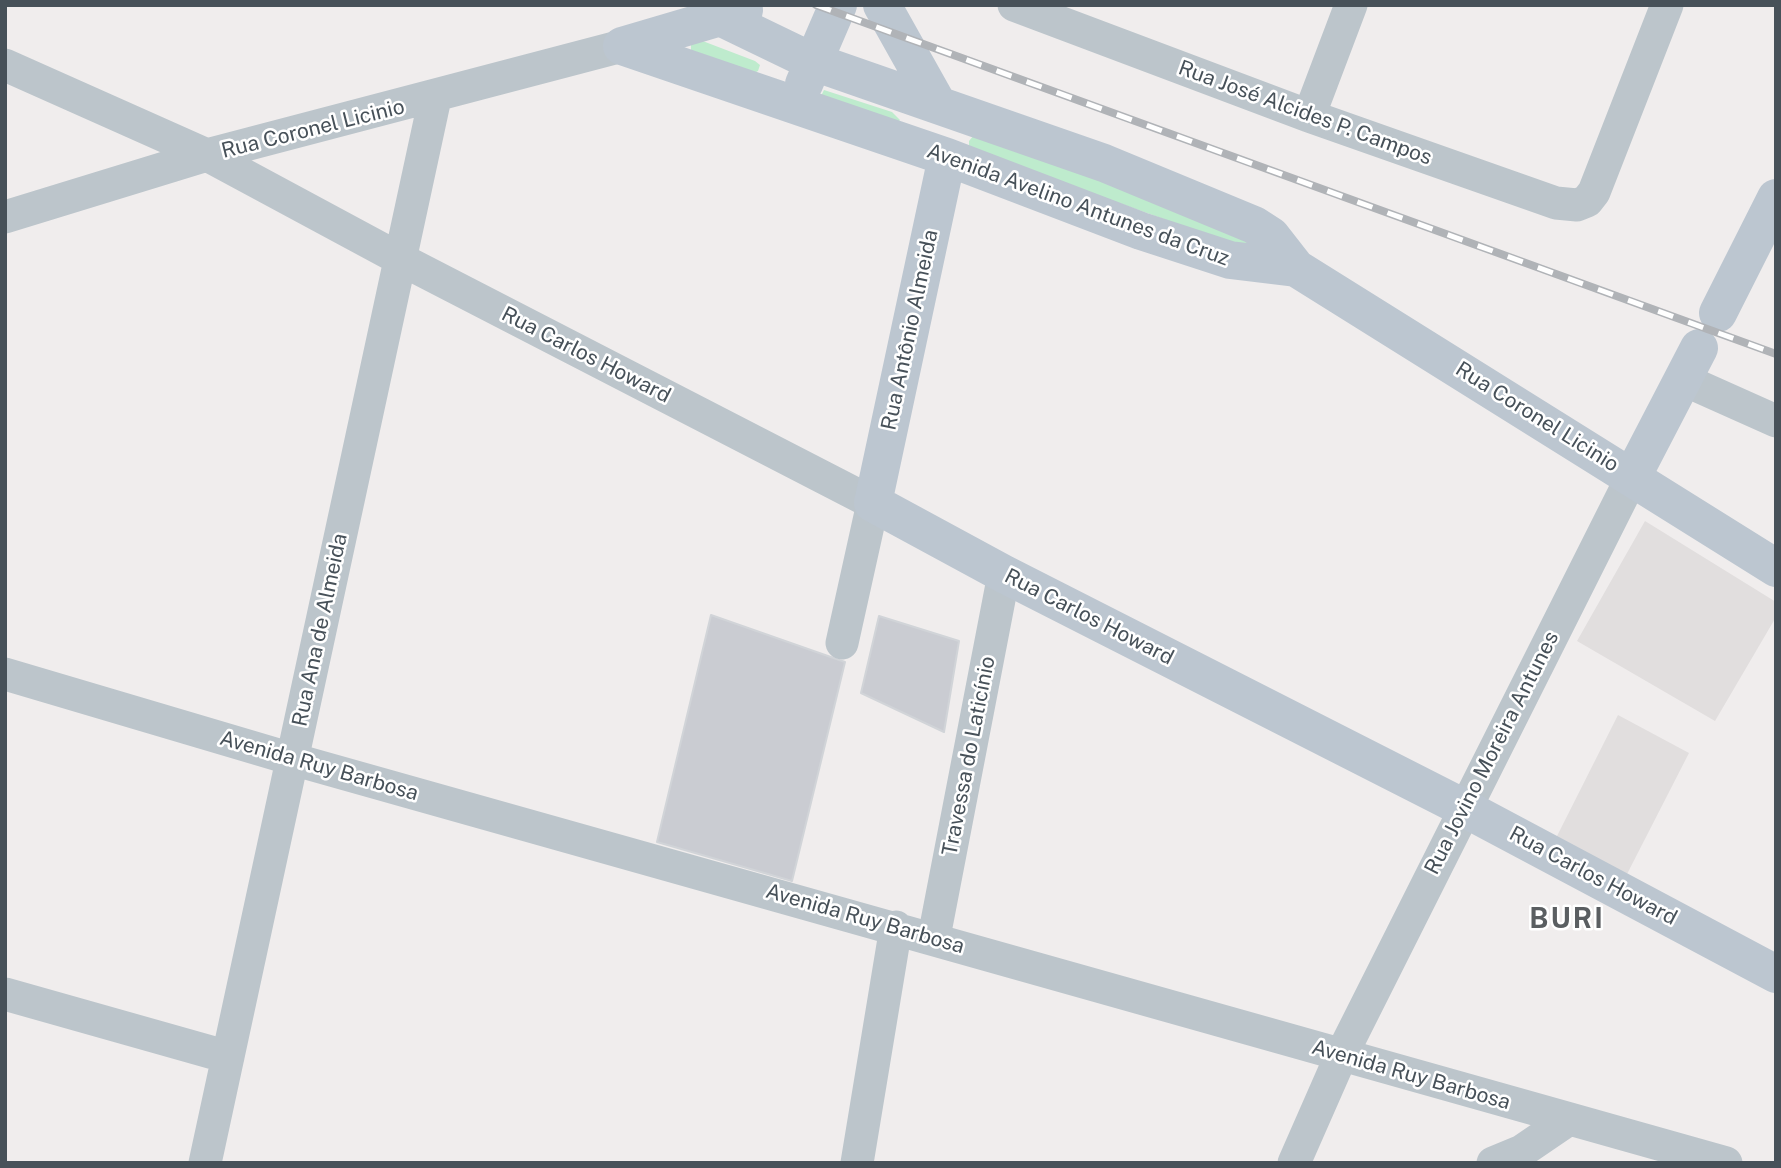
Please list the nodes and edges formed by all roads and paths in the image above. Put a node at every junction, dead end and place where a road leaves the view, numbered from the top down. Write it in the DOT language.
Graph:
graph roads {
  1 [pos="838,5"];
  2 [pos="882,5"];
  3 [pos="1014,5"];
  4 [pos="1351,5"];
  5 [pos="1667,5"];
  6 [pos="738,12"];
  7 [pos="622,46"];
  8 [pos="811,61"];
  9 [pos="5,65"];
  10 [pos="435,98"];
  11 [pos="797,105"];
  12 [pos="948,107"];
  13 [pos="1309,116"];
  14 [pos="207,155"];
  15 [pos="947,157"];
  16 [pos="1776,198"];
  17 [pos="5,217"];
  18 [pos="401,260"];
  19 [pos="1296,268"];
  20 [pos="1718,313"];
  21 [pos="1691,363"];
  22 [pos="1776,421"];
  23 [pos="1632,477"];
  24 [pos="873,503"];
  25 [pos="1776,568"];
  26 [pos="1004,574"];
  27 [pos="842,643"];
  28 [pos="5,674"];
  29 [pos="292,759"];
  30 [pos="1464,808"];
  31 [pos="896,927"];
  32 [pos="934,937"];
  33 [pos="1776,974"];
  34 [pos="5,994"];
  35 [pos="1341,1056"];
  36 [pos="228,1057"];
  37 [pos="1569,1119"];
  38 [pos="205,1163"];
  39 [pos="857,1163"];
  40 [pos="1294,1163"];
  41 [pos="1493,1163"];
  42 [pos="1726,1163"];
  1 -- 8 [label="street"];
  2 -- 12 [label="street"];
  3 -- 13 [label="street, Rua José Alcides P. Campos"];
  4 -- 13 [label="street"];
  5 -- 13 [label="street, Rua José Alcides P. Campos"];
  6 -- 7 [label="street"];
  6 -- 8 [label="street, Avenida Avelino Antunes da Cruz"];
  7 -- 10 [label="street, Rua Coronel Licinio"];
  7 -- 11 [label="street, Avenida Avelino Antunes da Cruz"];
  8 -- 11 [label="street"];
  8 -- 12 [label="street, Avenida Avelino Antunes da Cruz"];
  9 -- 14 [label="street, Rua Carlos Howard"];
  10 -- 14 [label="street, Rua Coronel Licinio"];
  10 -- 18 [label="street, Rua Ana de Almeida"];
  11 -- 15 [label="street, Avenida Avelino Antunes da Cruz"];
  12 -- 15 [label="street"];
  12 -- 19 [label="street, Avenida Avelino Antunes da Cruz"];
  14 -- 17 [label="street, Rua Coronel Licinio"];
  14 -- 18 [label="street, Rua Carlos Howard"];
  15 -- 19 [label="street, Avenida Avelino Antunes da Cruz"];
  15 -- 24 [label="street, Rua Antônio Almeida"];
  16 -- 20 [label="street"];
  18 -- 24 [label="street, Rua Carlos Howard"];
  18 -- 29 [label="street, Rua Ana de Almeida"];
  19 -- 23 [label="street, Rua Coronel Licinio"];
  21 -- 22 [label="street"];
  21 -- 23 [label="street, Rua Jovino Moreira Antunes"];
  23 -- 25 [label="street, Rua Coronel Licinio"];
  23 -- 30 [label="street, Rua Jovino Moreira Antunes"];
  24 -- 26 [label="street, Rua Carlos Howard"];
  24 -- 27 [label="street"];
  26 -- 30 [label="street, Rua Carlos Howard"];
  26 -- 32 [label="street, Travessa do Laticínio"];
  28 -- 29 [label="street, Avenida Ruy Barbosa"];
  29 -- 31 [label="street, Avenida Ruy Barbosa"];
  29 -- 36 [label="street, Rua Ana de Almeida"];
  30 -- 33 [label="street, Rua Carlos Howard"];
  30 -- 35 [label="street, Rua Jovino Moreira Antunes"];
  31 -- 32 [label="street, Avenida Ruy Barbosa"];
  31 -- 39 [label="street"];
  32 -- 35 [label="street, Avenida Ruy Barbosa"];
  34 -- 36 [label="street"];
  35 -- 37 [label="street, Avenida Ruy Barbosa"];
  35 -- 40 [label="street, Rua Jovino Moreira Antunes"];
  36 -- 38 [label="street, Rua Ana de Almeida"];
  37 -- 41 [label="street"];
  37 -- 42 [label="street, Avenida Ruy Barbosa"];
}
